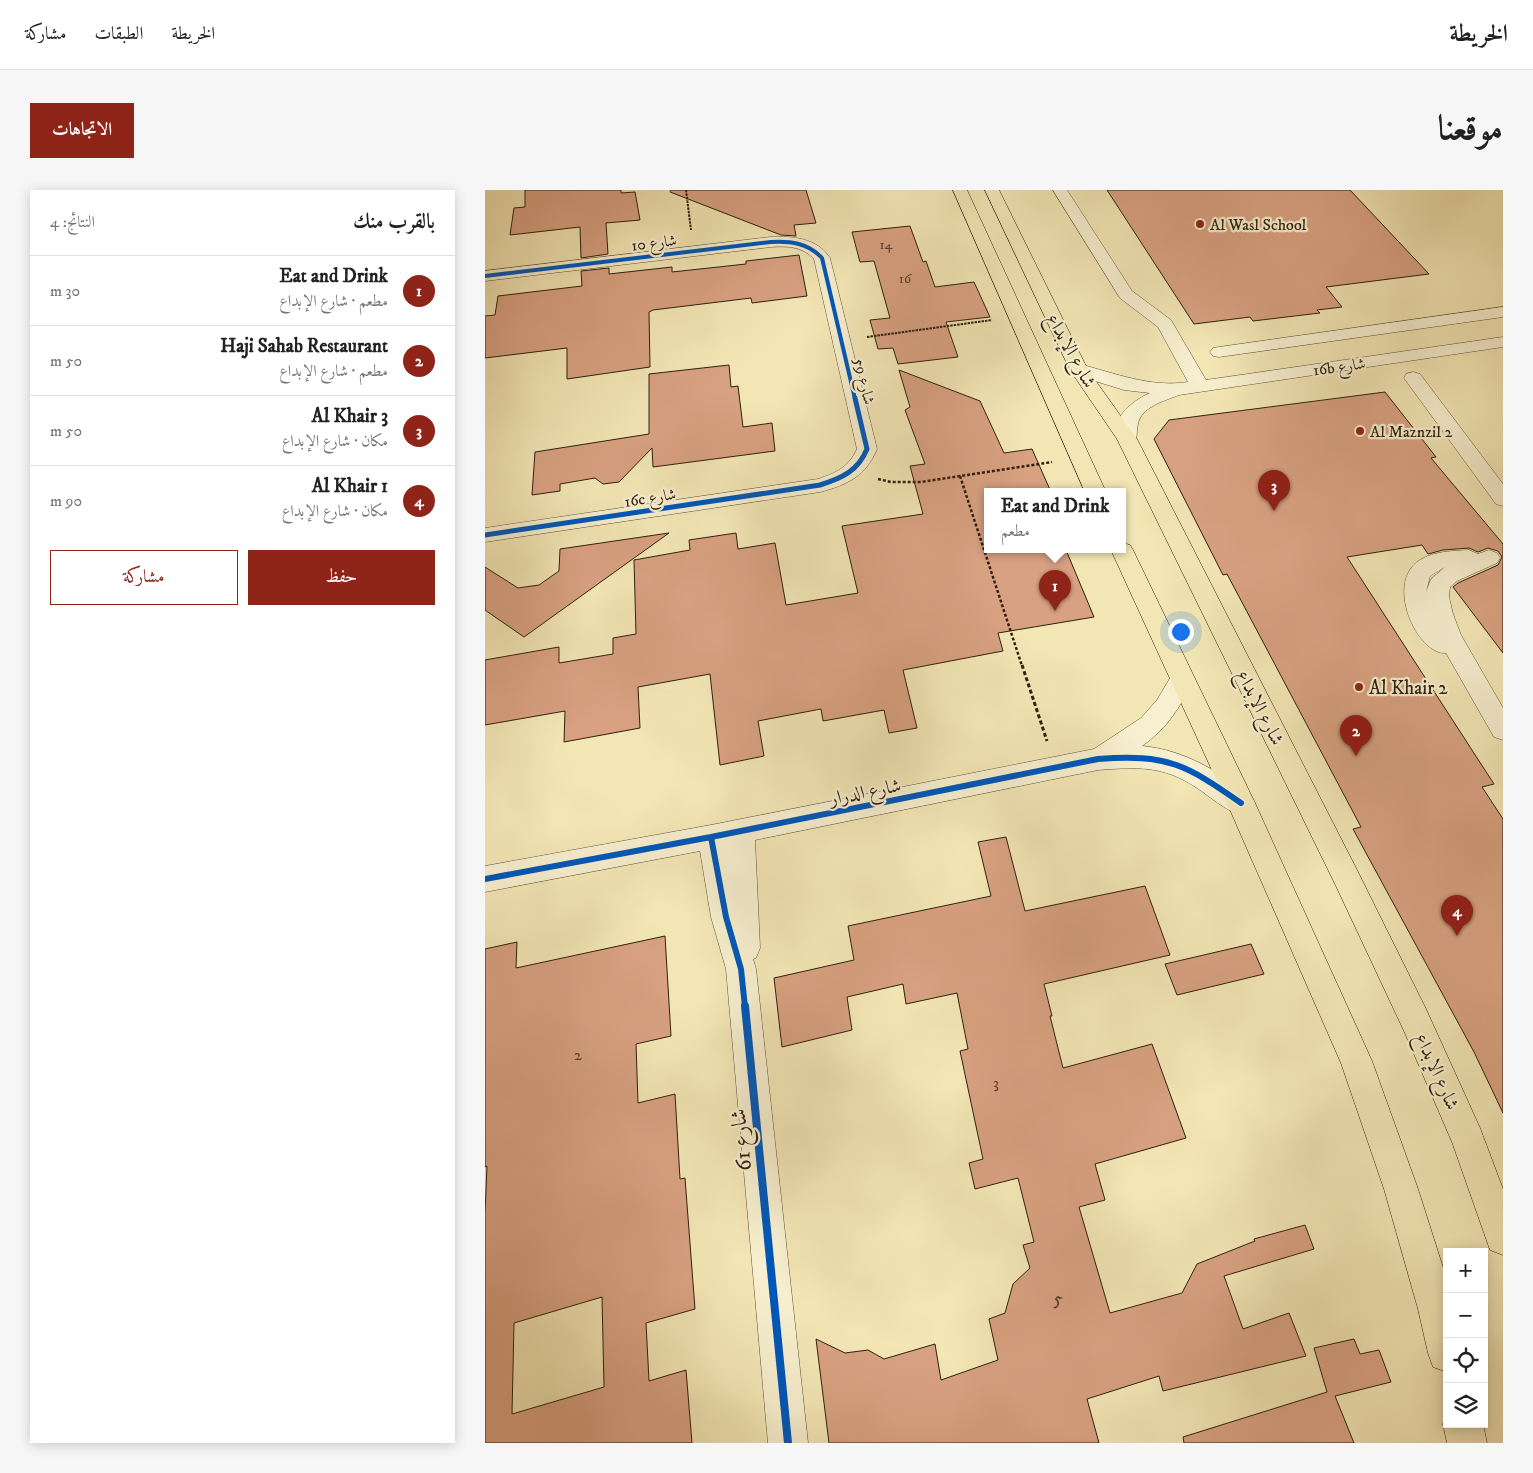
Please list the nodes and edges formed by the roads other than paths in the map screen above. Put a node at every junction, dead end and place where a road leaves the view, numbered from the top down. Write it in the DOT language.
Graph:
graph roads {
  1 [pos="960,190"];
  2 [pos="1060,190"];
  3 [pos="992,193"];
  4 [pos="822,258"];
  5 [pos="485,276"];
  6 [pos="1503,312"];
  7 [pos="1501,346"];
  8 [pos="1219,352"];
  9 [pos="1079,370"];
  10 [pos="1413,378"];
  11 [pos="1199,385"];
  12 [pos="1175,390"];
  13 [pos="1127,439"];
  14 [pos="820,485"];
  15 [pos="1094,488"];
  16 [pos="1502,496"];
  17 [pos="485,535"];
  18 [pos="1123,553"];
  19 [pos="1496,556"];
  20 [pos="1182,680"];
  21 [pos="1503,730"];
  22 [pos="1099,759"];
  23 [pos="1241,803"];
  24 [pos="741,831"];
  25 [pos="711,837"];
  26 [pos="485,879"];
  27 [pos="741,969"];
  28 [pos="1503,1237"];
  29 [pos="1444,1338"];
  30 [pos="1464,1428"];
  31 [pos="788,1443"];
  32 [pos="1467,1443"];
  1 -- 15 [label="main road, شارع الإبداع"];
  2 -- 11 [label="street"];
  3 -- 9 [label="main road, شارع الإبداع"];
  4 -- 5 [label="street, شارع 10"];
  4 -- 14 [label="street, شارع 59"];
  6 -- 8 [label="street"];
  7 -- 11 [label="street, 16b شارع"];
  9 -- 12 [label="street, 16b شارع"];
  9 -- 13 [label="main road, شارع الإبداع"];
  10 -- 16 [label="street"];
  11 -- 12 [label="street, 16b شارع"];
  12 -- 13 [label="street, 16b شارع"];
  13 -- 28 [label="main road, شارع الإبداع"];
  14 -- 17 [label="street, 16c شارع"];
  18 -- 20 [label="main road"];
  19 -- 21 [label="street"];
  20 -- 22 [label="street, شارع الدرار"];
  20 -- 23 [label="main road"];
  22 -- 23 [label="street, شارع الدرار"];
  22 -- 24 [label="street, شارع الدرار"];
  23 -- 29 [label="main road"];
  24 -- 25 [label="street, شارع الدرار"];
  24 -- 27 [label="street, شارع 61"];
  25 -- 26 [label="street, شارع الدرار"];
  25 -- 27 [label="street, شارع 61"];
  27 -- 31 [label="street, شارع 61"];
  30 -- 32 [label="main road"];
}
